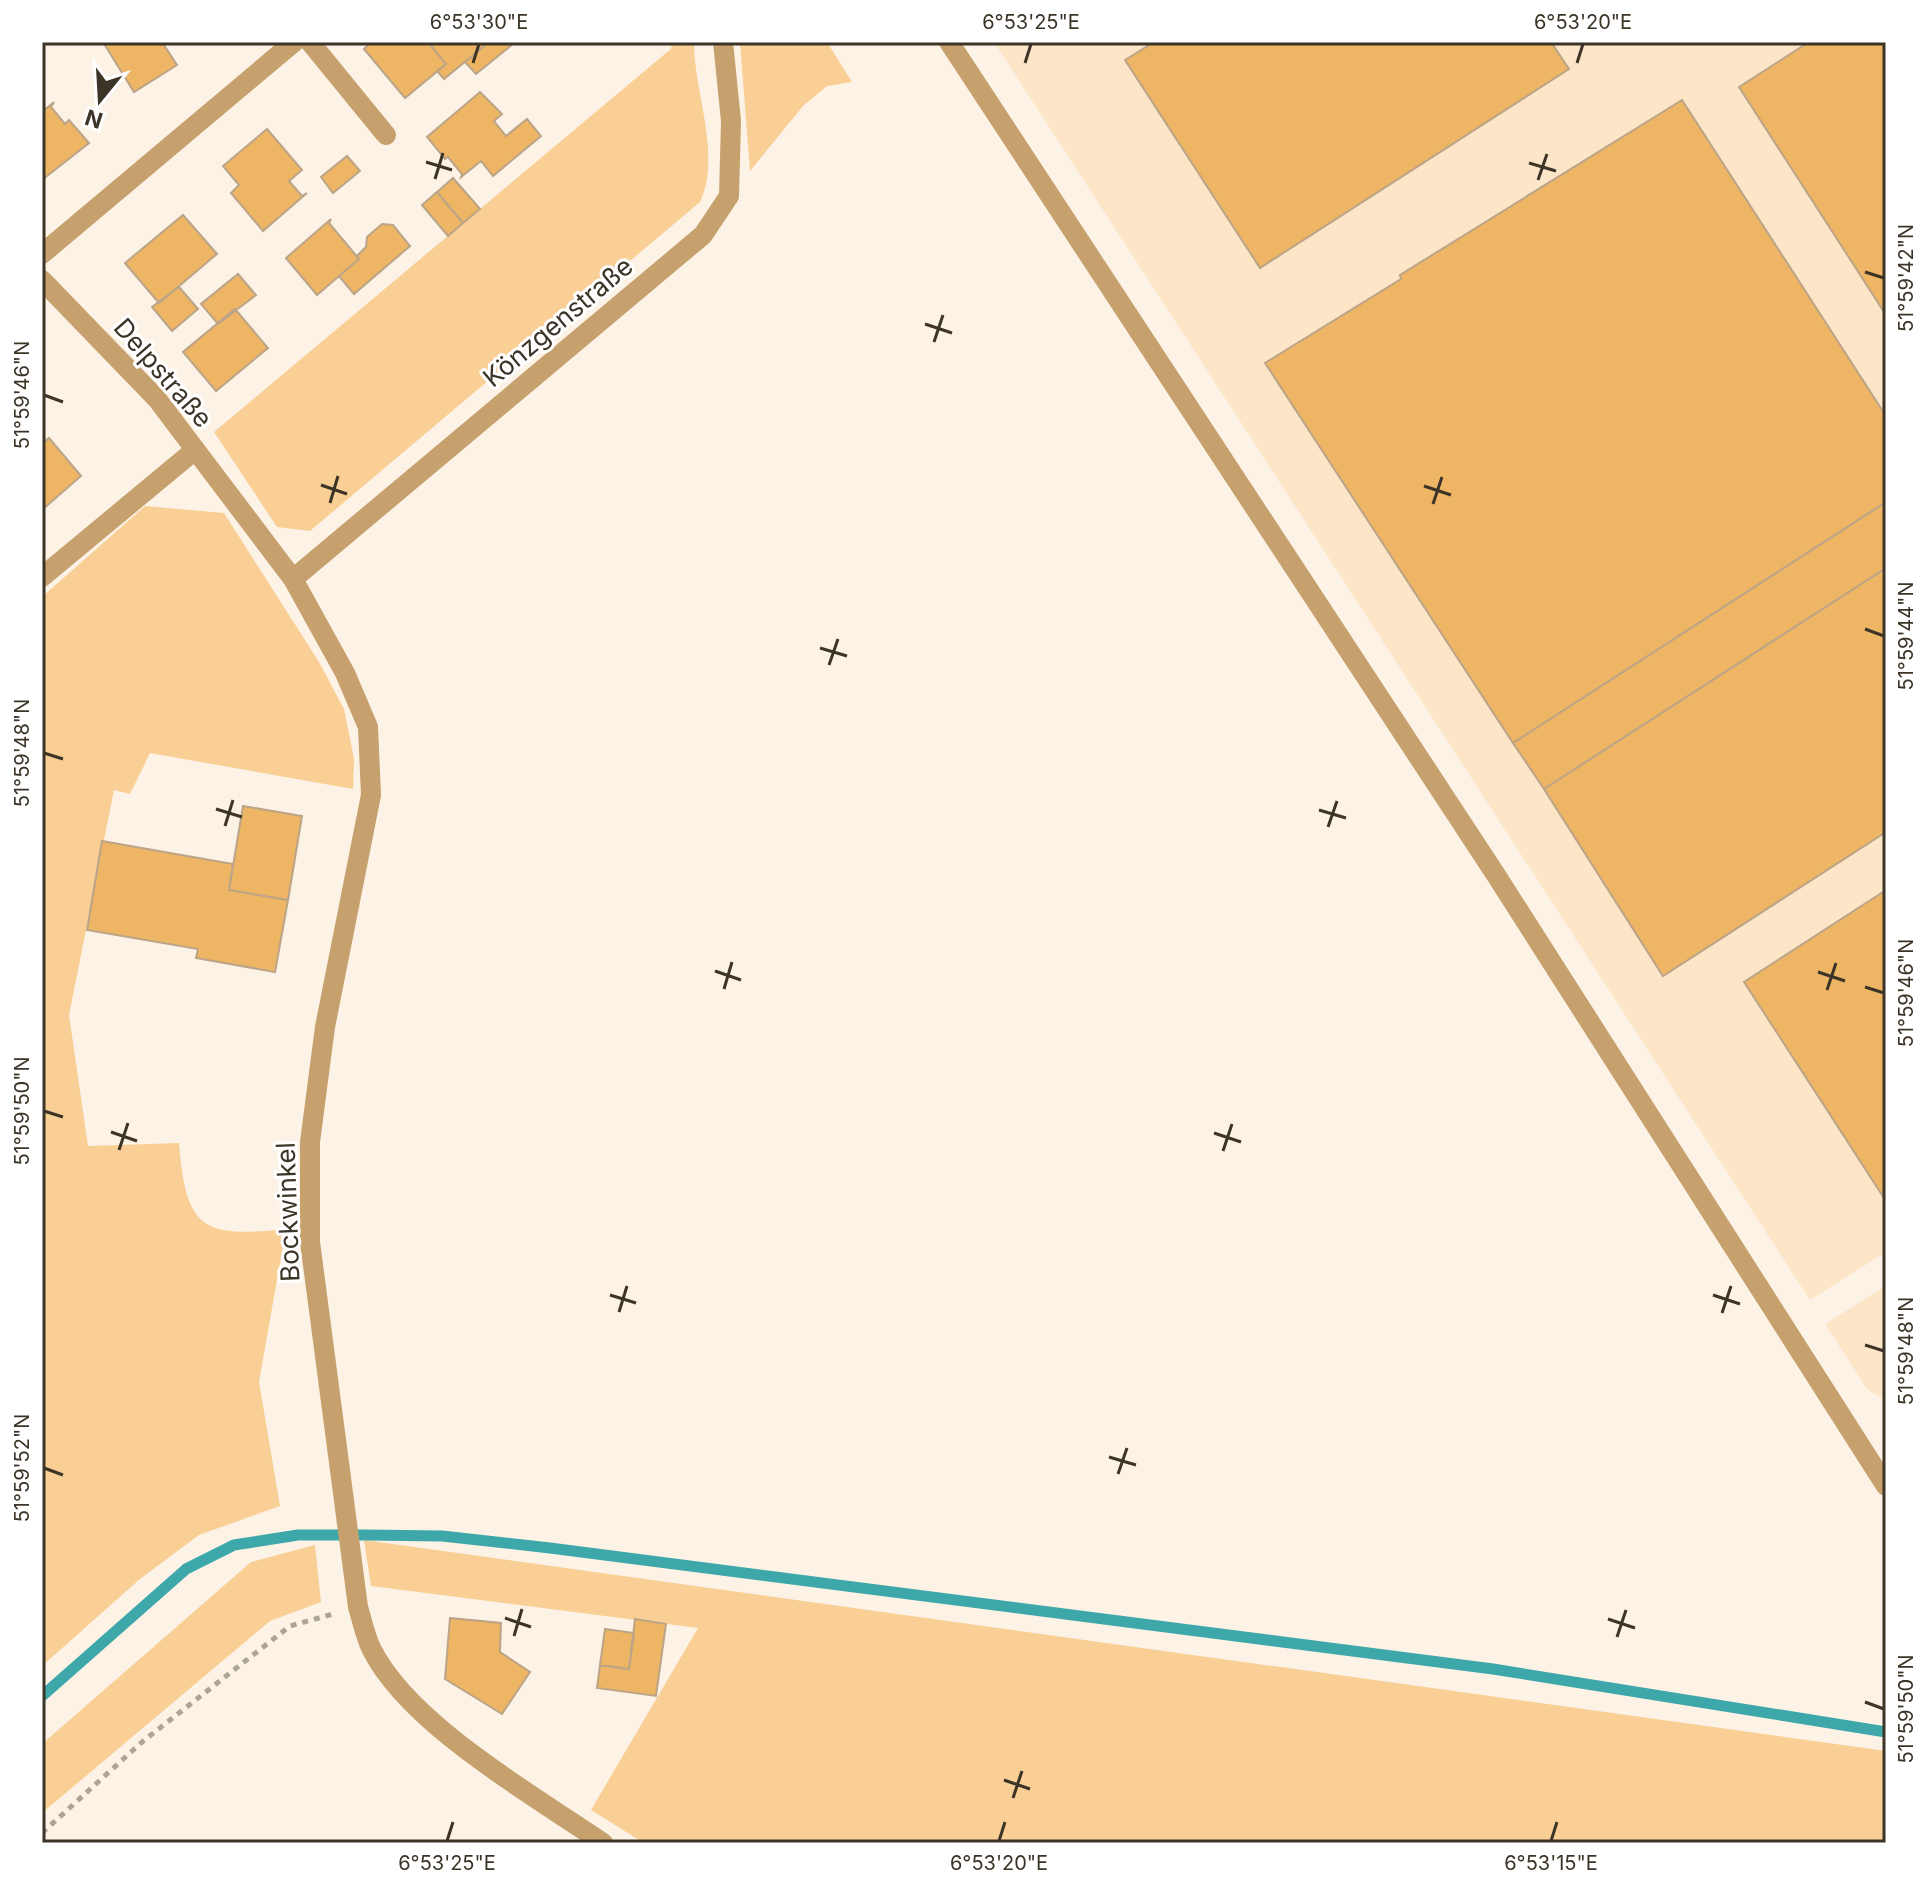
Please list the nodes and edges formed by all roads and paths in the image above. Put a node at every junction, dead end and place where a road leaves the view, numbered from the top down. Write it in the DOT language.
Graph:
graph roads {
  1 [pos="294,42"];
  2 [pos="310,42"];
  3 [pos="723,42"];
  4 [pos="949,42"];
  5 [pos="386,135"];
  6 [pos="42,254"];
  7 [pos="42,280"];
  8 [pos="195,450"];
  9 [pos="236,507"];
  10 [pos="42,577"];
  11 [pos="293,579"];
  12 [pos="1886,1486"];
  13 [pos="358,1607"];
  14 [pos="42,1833"];
  15 [pos="603,1843"];
  1 -- 6 [label="street"];
  2 -- 5 [label="street"];
  3 -- 11 [label="street, Könzgenstraße"];
  4 -- 12 [label="street"];
  7 -- 8 [label="street, Delpstraße"];
  8 -- 9 [label="street, Delpstraße"];
  8 -- 10 [label="street"];
  9 -- 11 [label="street, Bockwinkel"];
  11 -- 13 [label="street, Bockwinkel"];
  13 -- 14 [label="path"];
  13 -- 15 [label="street, Bockwinkel"];
}
